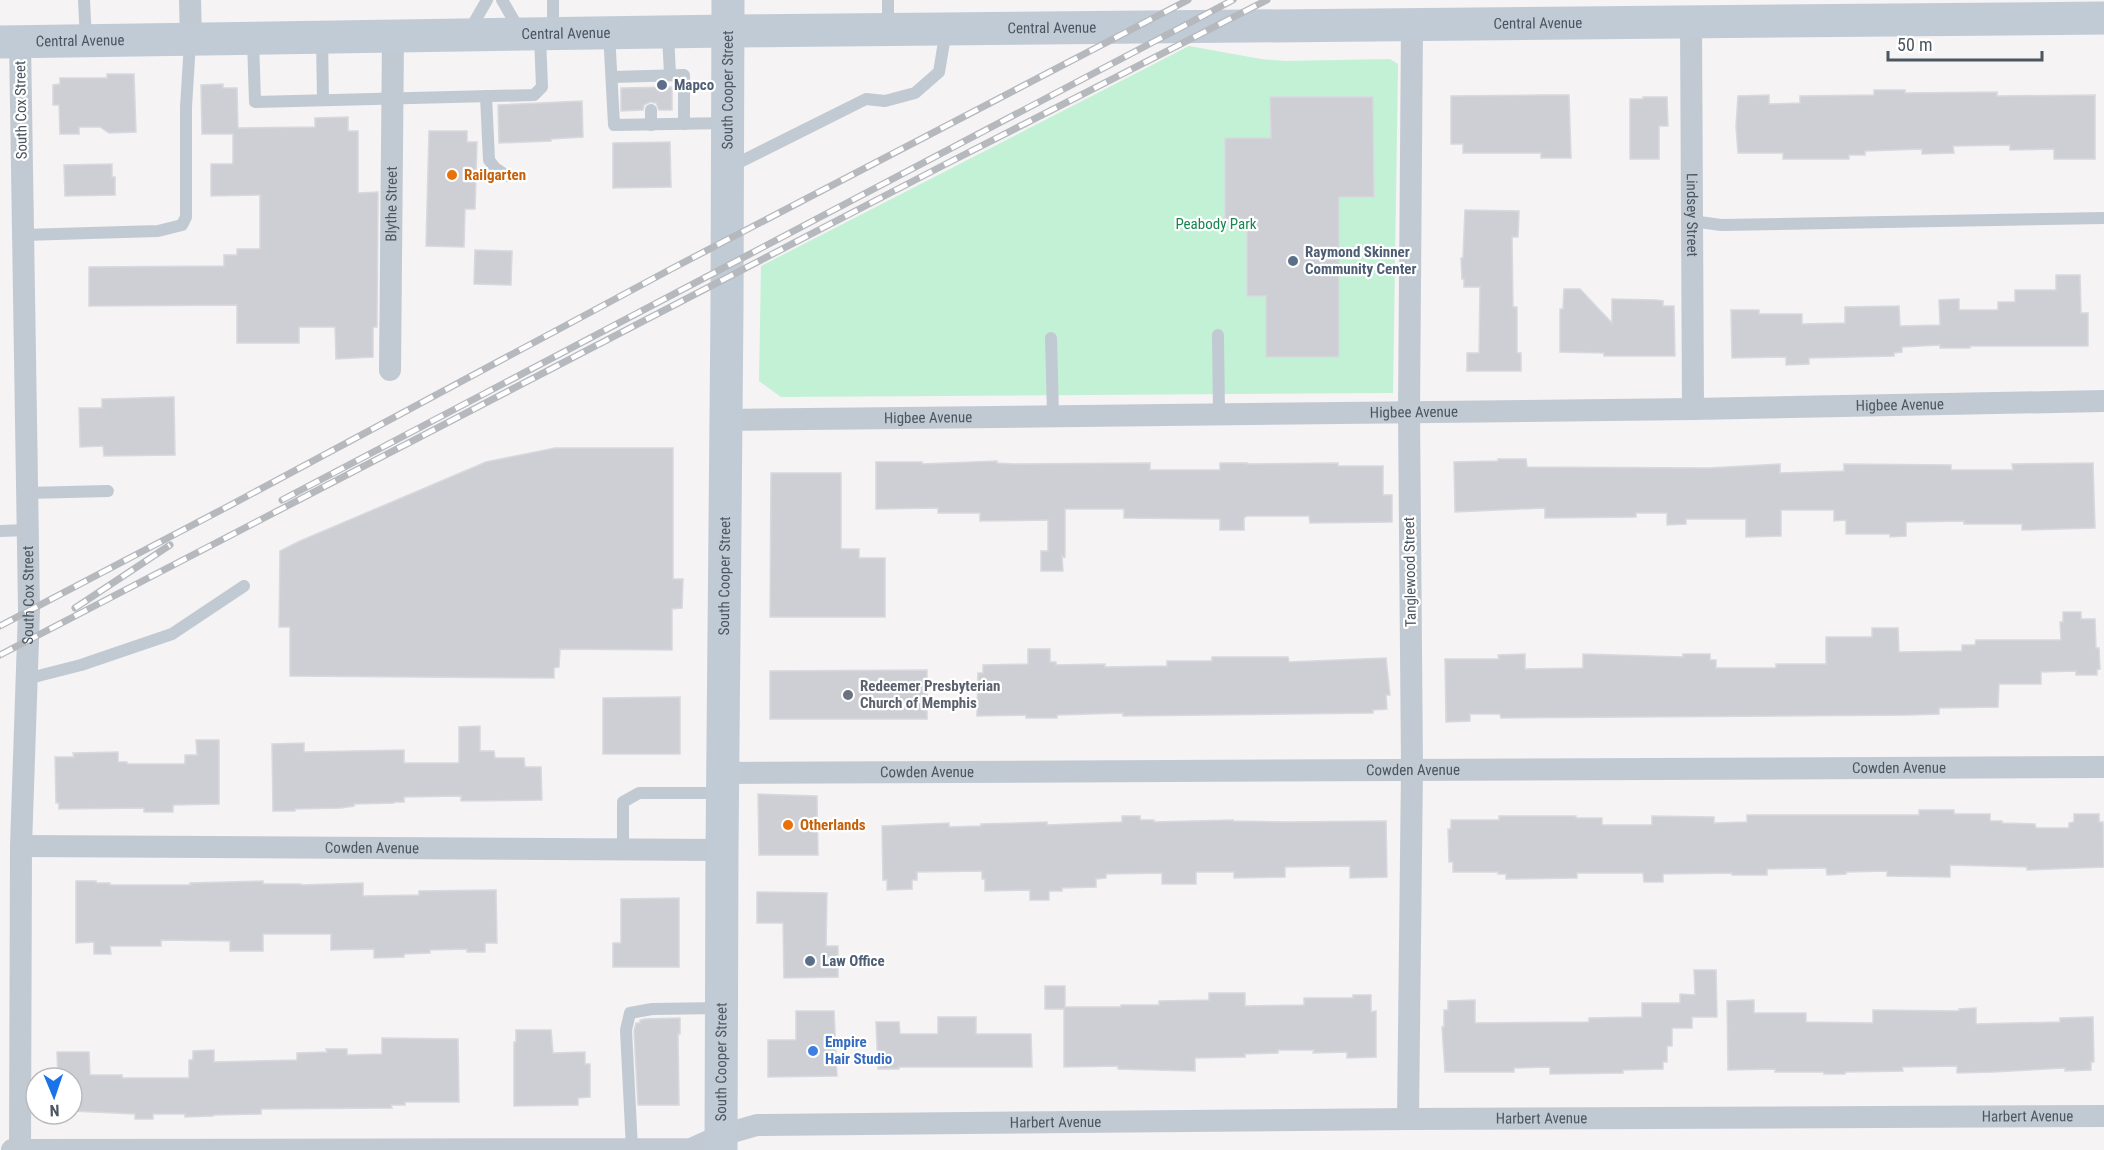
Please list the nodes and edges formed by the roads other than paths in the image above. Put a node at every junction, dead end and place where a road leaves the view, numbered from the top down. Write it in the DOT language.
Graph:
graph roads {
  1 [pos="84,0"];
  2 [pos="190,0"];
  3 [pos="487,0"];
  4 [pos="502,0"];
  5 [pos="553,0"];
  6 [pos="728,15"];
  7 [pos="888,15"];
  8 [pos="2104,18"];
  9 [pos="1691,21"];
  10 [pos="1412,25"];
  11 [pos="947,29"];
  12 [pos="668,32"];
  13 [pos="609,33"];
  14 [pos="538,34"];
  15 [pos="466,36"];
  16 [pos="393,37"];
  17 [pos="322,38"];
  18 [pos="253,39"];
  19 [pos="190,40"];
  20 [pos="86,41"];
  21 [pos="10,42"];
  22 [pos="670,75"];
  23 [pos="612,77"];
  24 [pos="486,96"];
  25 [pos="393,99"];
  26 [pos="323,100"];
  27 [pos="651,110"];
  28 [pos="728,123"];
  29 [pos="684,124"];
  30 [pos="651,125"];
  31 [pos="728,168"];
  32 [pos="507,176"];
  33 [pos="2104,218"];
  34 [pos="1692,221"];
  35 [pos="23,235"];
  36 [pos="1218,335"];
  37 [pos="1050,338"];
  38 [pos="390,370"];
  39 [pos="2104,401"];
  40 [pos="1693,409"];
  41 [pos="1409,412"];
  42 [pos="1219,414"];
  43 [pos="1053,415"];
  44 [pos="726,420"];
  45 [pos="108,491"];
  46 [pos="27,493"];
  47 [pos="27,530"];
  48 [pos="0,531"];
  49 [pos="244,586"];
  50 [pos="26,679"];
  51 [pos="2104,767"];
  52 [pos="1412,768"];
  53 [pos="723,783"];
  54 [pos="21,846"];
  55 [pos="623,850"];
  56 [pos="722,850"];
  57 [pos="722,1008"];
  58 [pos="2104,1116"];
  59 [pos="1408,1119"];
  60 [pos="722,1143"];
  61 [pos="632,1149"];
  62 [pos="12,1150"];
  63 [pos="20,1150"];
  1 -- 20 [label="lane"];
  2 -- 19 [label="street"];
  3 -- 15 [label="lane"];
  4 -- 14 [label="lane"];
  5 -- 14 [label="lane"];
  6 -- 7 [label="main road, Central Avenue"];
  6 -- 12 [label="main road, Central Avenue"];
  6 -- 28 [label="main road, South Cooper Street"];
  7 -- 11 [label="main road, Central Avenue"];
  8 -- 9 [label="main road, Central Avenue"];
  9 -- 10 [label="main road, Central Avenue"];
  9 -- 34 [label="street, Lindsey Street"];
  10 -- 11 [label="main road, Central Avenue"];
  10 -- 41 [label="street, Tanglewood Street"];
  11 -- 31 [label="lane"];
  12 -- 13 [label="main road, Central Avenue"];
  12 -- 22 [label="lane"];
  13 -- 14 [label="main road, Central Avenue"];
  13 -- 23 [label="lane"];
  14 -- 15 [label="main road, Central Avenue"];
  14 -- 24 [label="lane"];
  15 -- 16 [label="main road, Central Avenue"];
  16 -- 17 [label="main road, Central Avenue"];
  16 -- 25 [label="street, Blythe Street"];
  17 -- 18 [label="main road, Central Avenue"];
  17 -- 26 [label="lane"];
  18 -- 19 [label="main road, Central Avenue"];
  18 -- 26 [label="lane"];
  19 -- 20 [label="main road, Central Avenue"];
  19 -- 35 [label="lane"];
  20 -- 21 [label="main road, Central Avenue"];
  21 -- 35 [label="street, South Cox Street"];
  22 -- 23 [label="lane"];
  22 -- 29 [label="lane"];
  23 -- 30 [label="lane"];
  24 -- 25 [label="lane"];
  24 -- 32 [label="lane"];
  25 -- 26 [label="lane"];
  25 -- 38 [label="street, Blythe Street"];
  27 -- 30 [label="lane"];
  28 -- 29 [label="lane"];
  28 -- 31 [label="main road, South Cooper Street"];
  29 -- 30 [label="lane"];
  31 -- 44 [label="main road, South Cooper Street"];
  33 -- 34 [label="lane"];
  34 -- 40 [label="street, Lindsey Street"];
  35 -- 46 [label="street, South Cox Street"];
  36 -- 42 [label="lane"];
  37 -- 43 [label="lane"];
  39 -- 40 [label="street, Higbee Avenue"];
  40 -- 41 [label="street, Higbee Avenue"];
  41 -- 42 [label="street, Higbee Avenue"];
  41 -- 52 [label="street, Tanglewood Street"];
  42 -- 43 [label="street, Higbee Avenue"];
  43 -- 44 [label="street, Higbee Avenue"];
  44 -- 53 [label="main road, South Cooper Street"];
  45 -- 46 [label="lane"];
  46 -- 47 [label="street, South Cox Street"];
  47 -- 48 [label="lane"];
  47 -- 50 [label="street, South Cox Street"];
  49 -- 50 [label="lane"];
  50 -- 54 [label="street, South Cox Street"];
  51 -- 52 [label="street, Cowden Avenue"];
  52 -- 53 [label="street, Cowden Avenue"];
  52 -- 59 [label="street, Tanglewood Street"];
  53 -- 55 [label="lane"];
  53 -- 56 [label="main road, South Cooper Street"];
  54 -- 55 [label="street, Cowden Avenue"];
  54 -- 63 [label="street, South Cox Street"];
  55 -- 56 [label="street, Cowden Avenue"];
  56 -- 57 [label="main road, South Cooper Street"];
  57 -- 60 [label="main road, South Cooper Street"];
  57 -- 61 [label="lane"];
  58 -- 59 [label="street, Harbert Avenue"];
  59 -- 60 [label="street, Harbert Avenue"];
  60 -- 61 [label="street, Harbert Avenue"];
  61 -- 63 [label="street, Harbert Avenue"];
  62 -- 63 [label="street, Harbert Avenue"];
}
